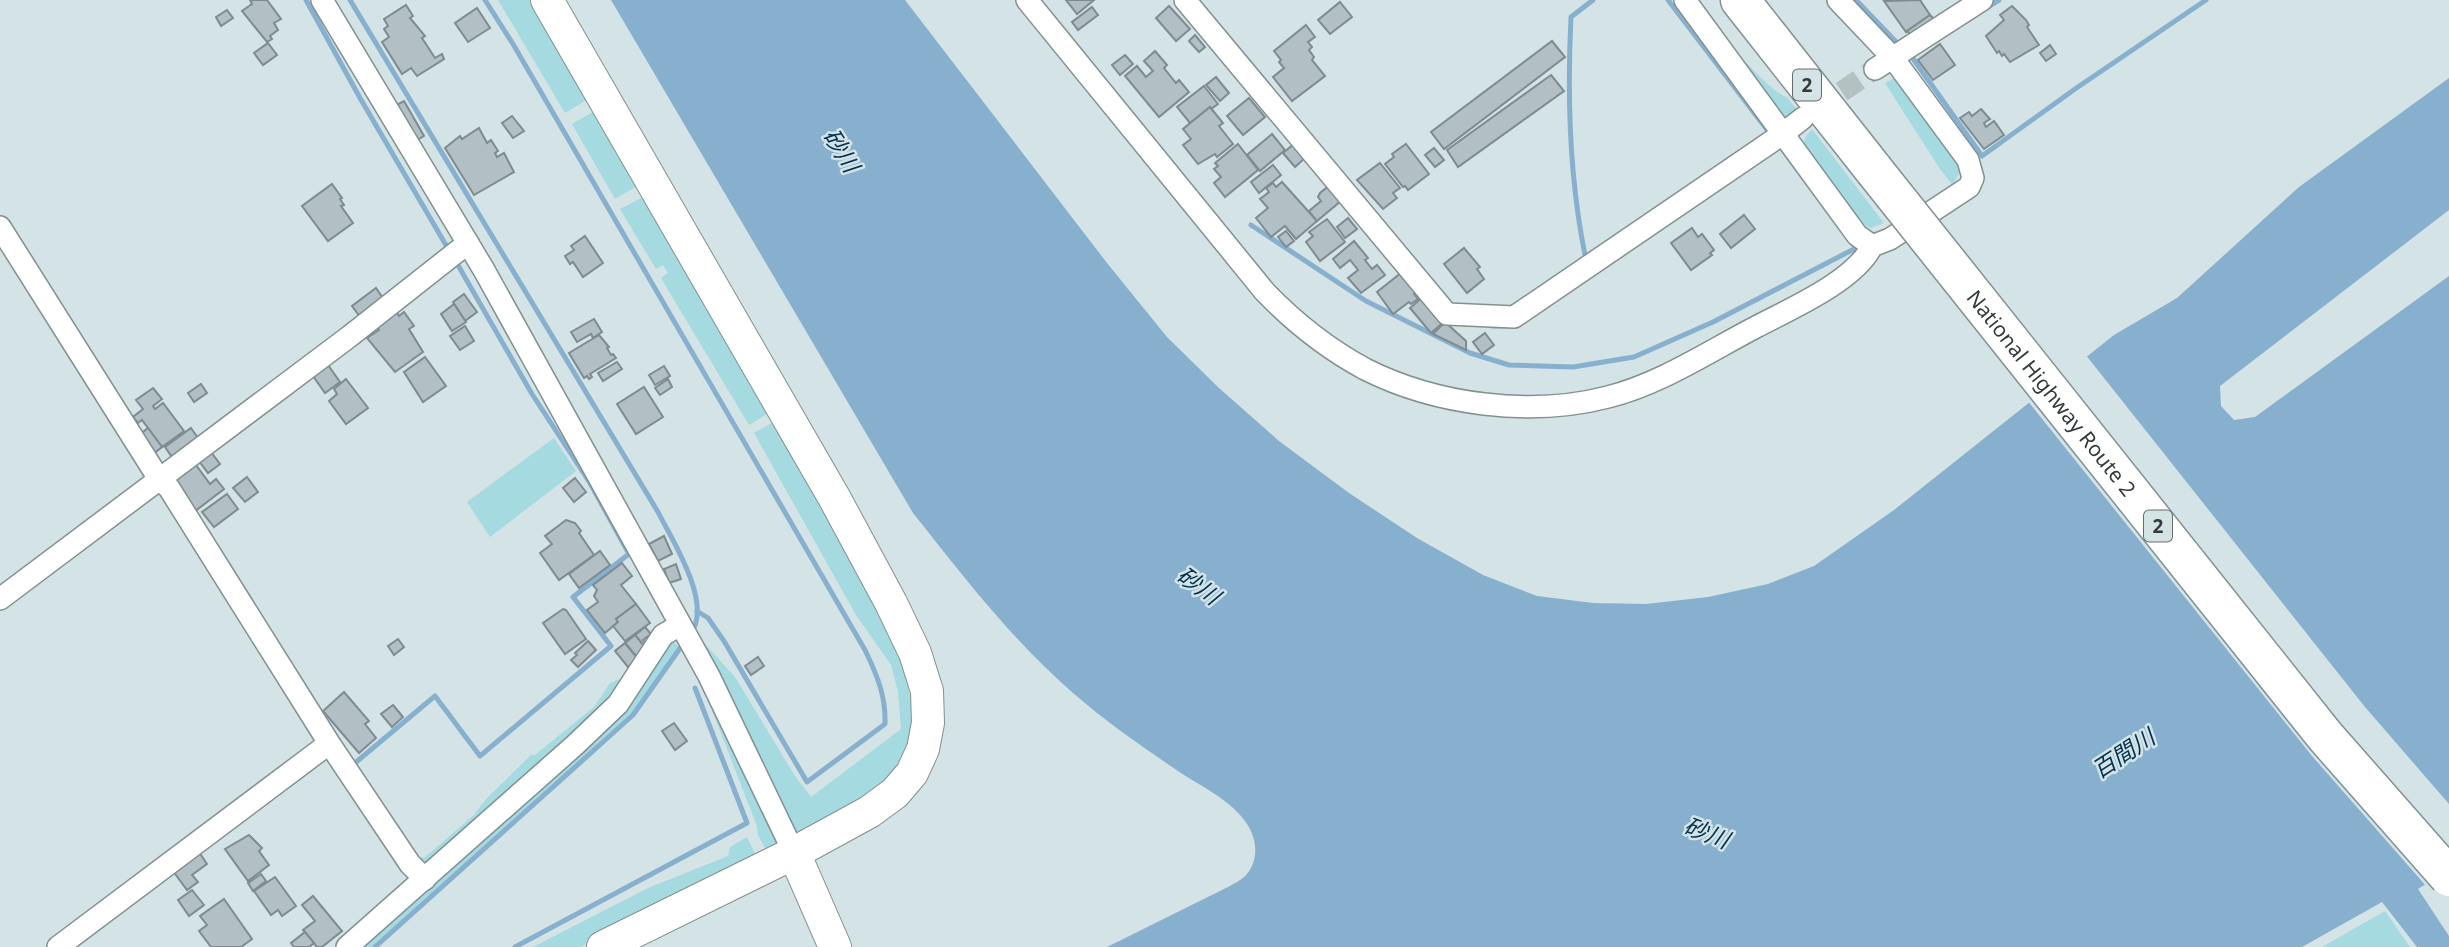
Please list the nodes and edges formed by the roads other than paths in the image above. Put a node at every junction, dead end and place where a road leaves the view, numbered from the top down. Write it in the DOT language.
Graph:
graph roads {
  1 [pos="322,0"];
  2 [pos="547,0"];
  3 [pos="1027,0"];
  4 [pos="1185,0"];
  5 [pos="1685,0"];
  6 [pos="1734,0"];
  7 [pos="1740,0"];
  8 [pos="1772,0"];
  9 [pos="1838,0"];
  10 [pos="1982,0"];
  11 [pos="1786,57"];
  12 [pos="1895,57"];
  13 [pos="1803,118"];
  14 [pos="1784,133"];
  15 [pos="1884,162"];
  16 [pos="0,227"];
  17 [pos="1872,246"];
  18 [pos="457,251"];
  19 [pos="159,479"];
  20 [pos="0,599"];
  21 [pos="685,633"];
  22 [pos="323,748"];
  23 [pos="2449,841"];
  24 [pos="794,853"];
  25 [pos="2449,877"];
  26 [pos="425,879"];
  27 [pos="58,947"];
  28 [pos="347,947"];
  29 [pos="603,947"];
  30 [pos="835,947"];
  1 -- 18 [label="street"];
  2 -- 24 [label="street"];
  3 -- 17 [label="street"];
  4 -- 14 [label="street"];
  5 -- 14 [label="street"];
  6 -- 11 [label="highway"];
  7 -- 11 [label="highway, National Highway Route 2 / 2"];
  8 -- 15 [label="highway, National Highway Route 2 / 2"];
  9 -- 12 [label="street"];
  10 -- 12 [label="street"];
  11 -- 15 [label="highway, National Highway Route 2 / 2"];
  12 -- 17 [label="street"];
  13 -- 14 [label="street"];
  14 -- 17 [label="street"];
  15 -- 23 [label="highway, National Highway Route 2 / 2"];
  15 -- 25 [label="highway, National Highway Route 2 / 2, bridge"];
  16 -- 19 [label="street"];
  18 -- 19 [label="street"];
  18 -- 21 [label="street"];
  19 -- 20 [label="street"];
  19 -- 26 [label="street"];
  21 -- 24 [label="street"];
  21 -- 26 [label="street"];
  22 -- 27 [label="street"];
  24 -- 29 [label="street"];
  24 -- 30 [label="street"];
  26 -- 28 [label="street"];
}
